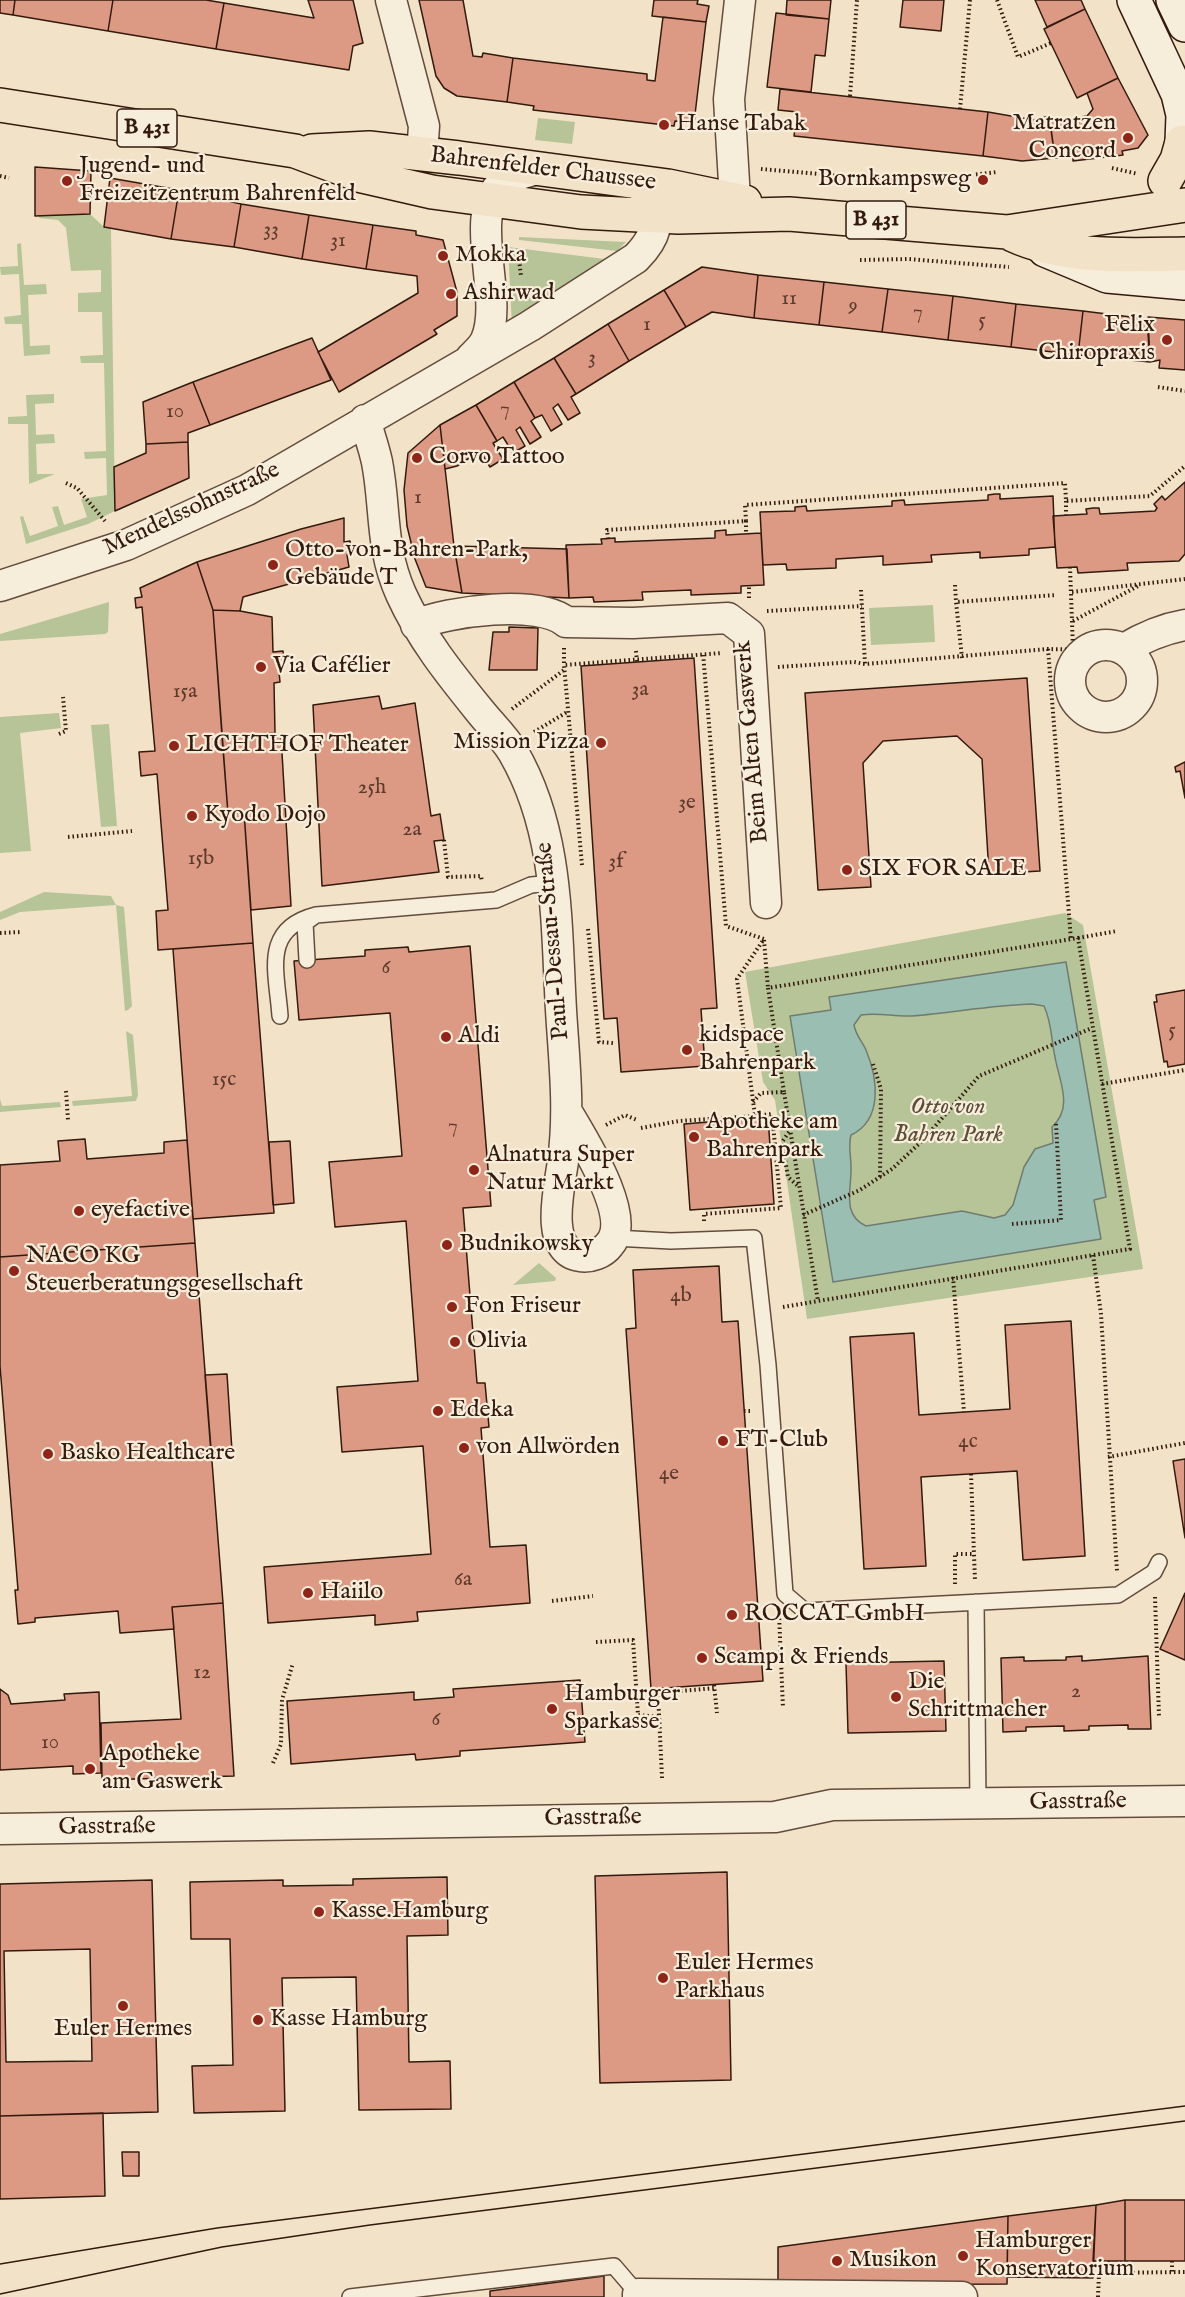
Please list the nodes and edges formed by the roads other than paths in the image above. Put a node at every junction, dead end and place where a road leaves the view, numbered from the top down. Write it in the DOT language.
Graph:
graph roads {
  1 [pos="391,0"];
  2 [pos="740,0"];
  3 [pos="1173,0"];
  4 [pos="1136,1"];
  5 [pos="1185,25"];
  6 [pos="0,105"];
  7 [pos="295,151"];
  8 [pos="422,154"];
  9 [pos="537,169"];
  10 [pos="624,180"];
  11 [pos="1166,188"];
  12 [pos="735,199"];
  13 [pos="491,201"];
  14 [pos="789,214"];
  15 [pos="657,216"];
  16 [pos="1007,232"];
  17 [pos="1036,245"];
  18 [pos="1185,254"];
  19 [pos="1185,283"];
  20 [pos="469,361"];
  21 [pos="365,420"];
  22 [pos="0,586"];
  23 [pos="416,625"];
  24 [pos="1185,625"];
  25 [pos="1124,649"];
  26 [pos="554,883"];
  27 [pos="766,903"];
  28 [pos="316,915"];
  29 [pos="307,960"];
  30 [pos="280,1016"];
  31 [pos="567,1112"];
  32 [pos="614,1238"];
  33 [pos="1156,1567"];
  34 [pos="976,1602"];
  35 [pos="1185,1801"];
  36 [pos="978,1804"];
  37 [pos="0,1829"];
  38 [pos="638,2295"];
  39 [pos="350,2297"];
  40 [pos="908,2297"];
  41 [pos="962,2297"];
  1 -- 8 [label="street"];
  2 -- 12 [label="street"];
  3 -- 5 [label="main road"];
  4 -- 11 [label="main road"];
  6 -- 7 [label="main road, Bahrenfelder Chaussee / B 431"];
  7 -- 8 [label="main road, Bahrenfelder Chaussee / B 431"];
  7 -- 13 [label="main road, Bahrenfelder Chaussee / B 431"];
  8 -- 9 [label="main road, Bahrenfelder Chaussee / B 431"];
  9 -- 10 [label="main road, Bahrenfelder Chaussee / B 431"];
  9 -- 13 [label="street"];
  10 -- 12 [label="main road, Bahrenfelder Chaussee / B 431"];
  10 -- 15 [label="street"];
  11 -- 16 [label="main road, Bahrenfelder Chaussee / B 431"];
  12 -- 14 [label="main road, Bahrenfelder Chaussee / B 431"];
  13 -- 15 [label="main road, Bahrenfelder Chaussee / B 431"];
  13 -- 20 [label="street, Mendelssohnstraße"];
  14 -- 15 [label="main road, Bahrenfelder Chaussee / B 431"];
  14 -- 16 [label="main road, Bahrenfelder Chaussee / B 431"];
  15 -- 20 [label="street, Mendelssohnstraße"];
  16 -- 17 [label="main road, Bahrenfelder Chaussee / B 431"];
  17 -- 18 [label="main road, Bahrenfelder Chaussee / B 431"];
  17 -- 19 [label="main road"];
  20 -- 21 [label="street, Mendelssohnstraße"];
  21 -- 22 [label="street, Mendelssohnstraße"];
  21 -- 23 [label="street, Paul-Dessau-Straße"];
  23 -- 26 [label="street, Paul-Dessau-Straße"];
  23 -- 27 [label="street, Beim Alten Gaswerk"];
  24 -- 25 [label="street"];
  25 -- 25 [label="street"];
  26 -- 28 [label="lane"];
  26 -- 31 [label="street, Paul-Dessau-Straße"];
  28 -- 29 [label="lane"];
  28 -- 30 [label="lane"];
  31 -- 32 [label="street, Paul-Dessau-Straße"];
  31 -- 32 [label="street, Paul-Dessau-Straße"];
  32 -- 34 [label="lane"];
  33 -- 34 [label="lane"];
  34 -- 36 [label="lane"];
  35 -- 36 [label="street, Gasstraße"];
  36 -- 37 [label="street, Gasstraße"];
  38 -- 39 [label="lane"];
  38 -- 40 [label="street"];
  40 -- 41 [label="street"];
}
